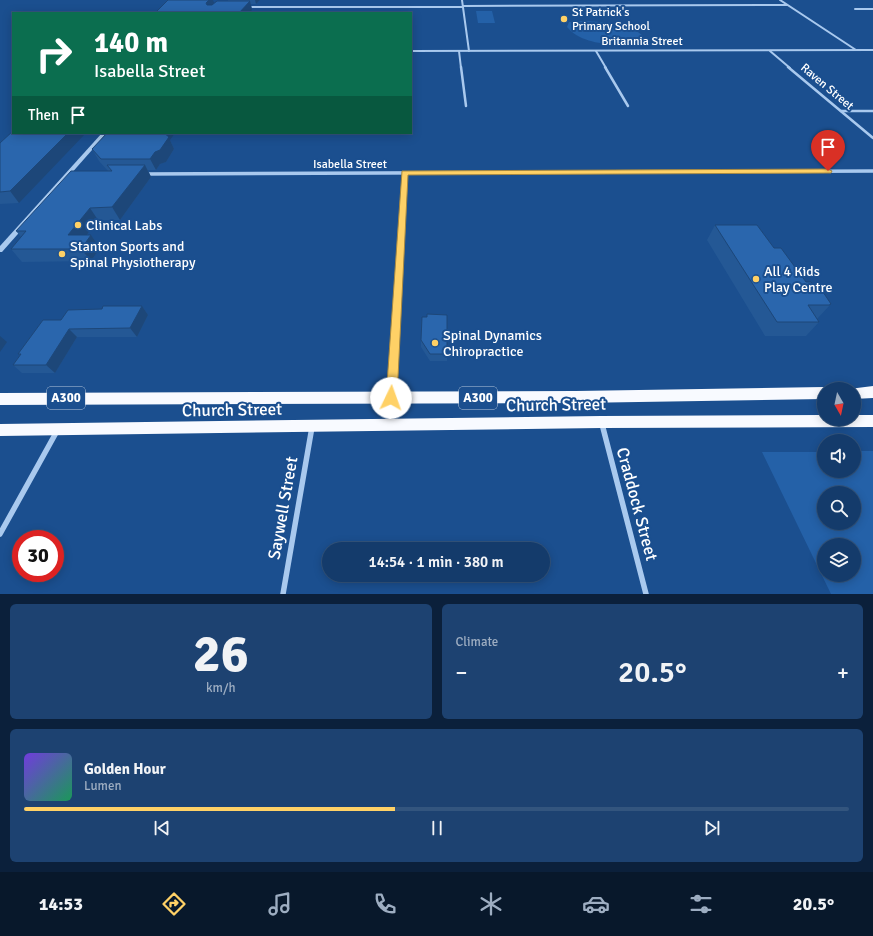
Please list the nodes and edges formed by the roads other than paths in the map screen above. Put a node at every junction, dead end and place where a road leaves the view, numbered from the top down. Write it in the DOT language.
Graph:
graph roads {
  1 [pos="462,0"];
  2 [pos="780,0"];
  3 [pos="787,5"];
  4 [pos="463,6"];
  5 [pos="241,7"];
  6 [pos="855,9"];
  7 [pos="873,9"];
  8 [pos="856,50"];
  9 [pos="873,50"];
  10 [pos="412,51"];
  11 [pos="459,51"];
  12 [pos="469,51"];
  13 [pos="596,51"];
  14 [pos="770,51"];
  15 [pos="466,106"];
  16 [pos="628,106"];
  17 [pos="841,111"];
  18 [pos="873,111"];
  19 [pos="103,134"];
  20 [pos="873,138"];
  21 [pos="873,171"];
  22 [pos="404,173"];
  23 [pos="143,174"];
  24 [pos="0,250"];
  25 [pos="873,392"];
  26 [pos="817,393"];
  27 [pos="861,393"];
  28 [pos="391,398"];
  29 [pos="0,399"];
  30 [pos="873,421"];
  31 [pos="601,422"];
  32 [pos="312,427"];
  33 [pos="59,429"];
  34 [pos="0,430"];
  35 [pos="0,534"];
  36 [pos="283,594"];
  37 [pos="646,594"];
  1 -- 4 [label="street"];
  2 -- 3 [label="street"];
  3 -- 4 [label="street"];
  3 -- 8 [label="street"];
  4 -- 5 [label="street"];
  4 -- 12 [label="street"];
  6 -- 7 [label="street"];
  8 -- 9 [label="street, Britannia Street"];
  8 -- 14 [label="street, Britannia Street"];
  10 -- 11 [label="street, Britannia Street"];
  11 -- 12 [label="street, Britannia Street"];
  11 -- 15 [label="street"];
  12 -- 13 [label="street, Britannia Street"];
  13 -- 14 [label="street, Britannia Street"];
  13 -- 16 [label="street"];
  14 -- 17 [label="street, Raven Street"];
  17 -- 18 [label="street"];
  17 -- 20 [label="street, Raven Street"];
  19 -- 24 [label="street"];
  21 -- 22 [label="street, Isabella Street"];
  22 -- 23 [label="street, Isabella Street"];
  22 -- 28 [label="street"];
  25 -- 27 [label="highway"];
  26 -- 28 [label="highway, Church Street / A300"];
  28 -- 29 [label="highway, Church Street / A300"];
  30 -- 31 [label="highway, Church Street / A300"];
  31 -- 32 [label="highway, Church Street / A300"];
  31 -- 37 [label="street, Craddock Street"];
  32 -- 33 [label="highway, Church Street / A300"];
  32 -- 36 [label="street, Saywell Street"];
  33 -- 34 [label="highway, Church Street / A300"];
  33 -- 35 [label="street"];
}
